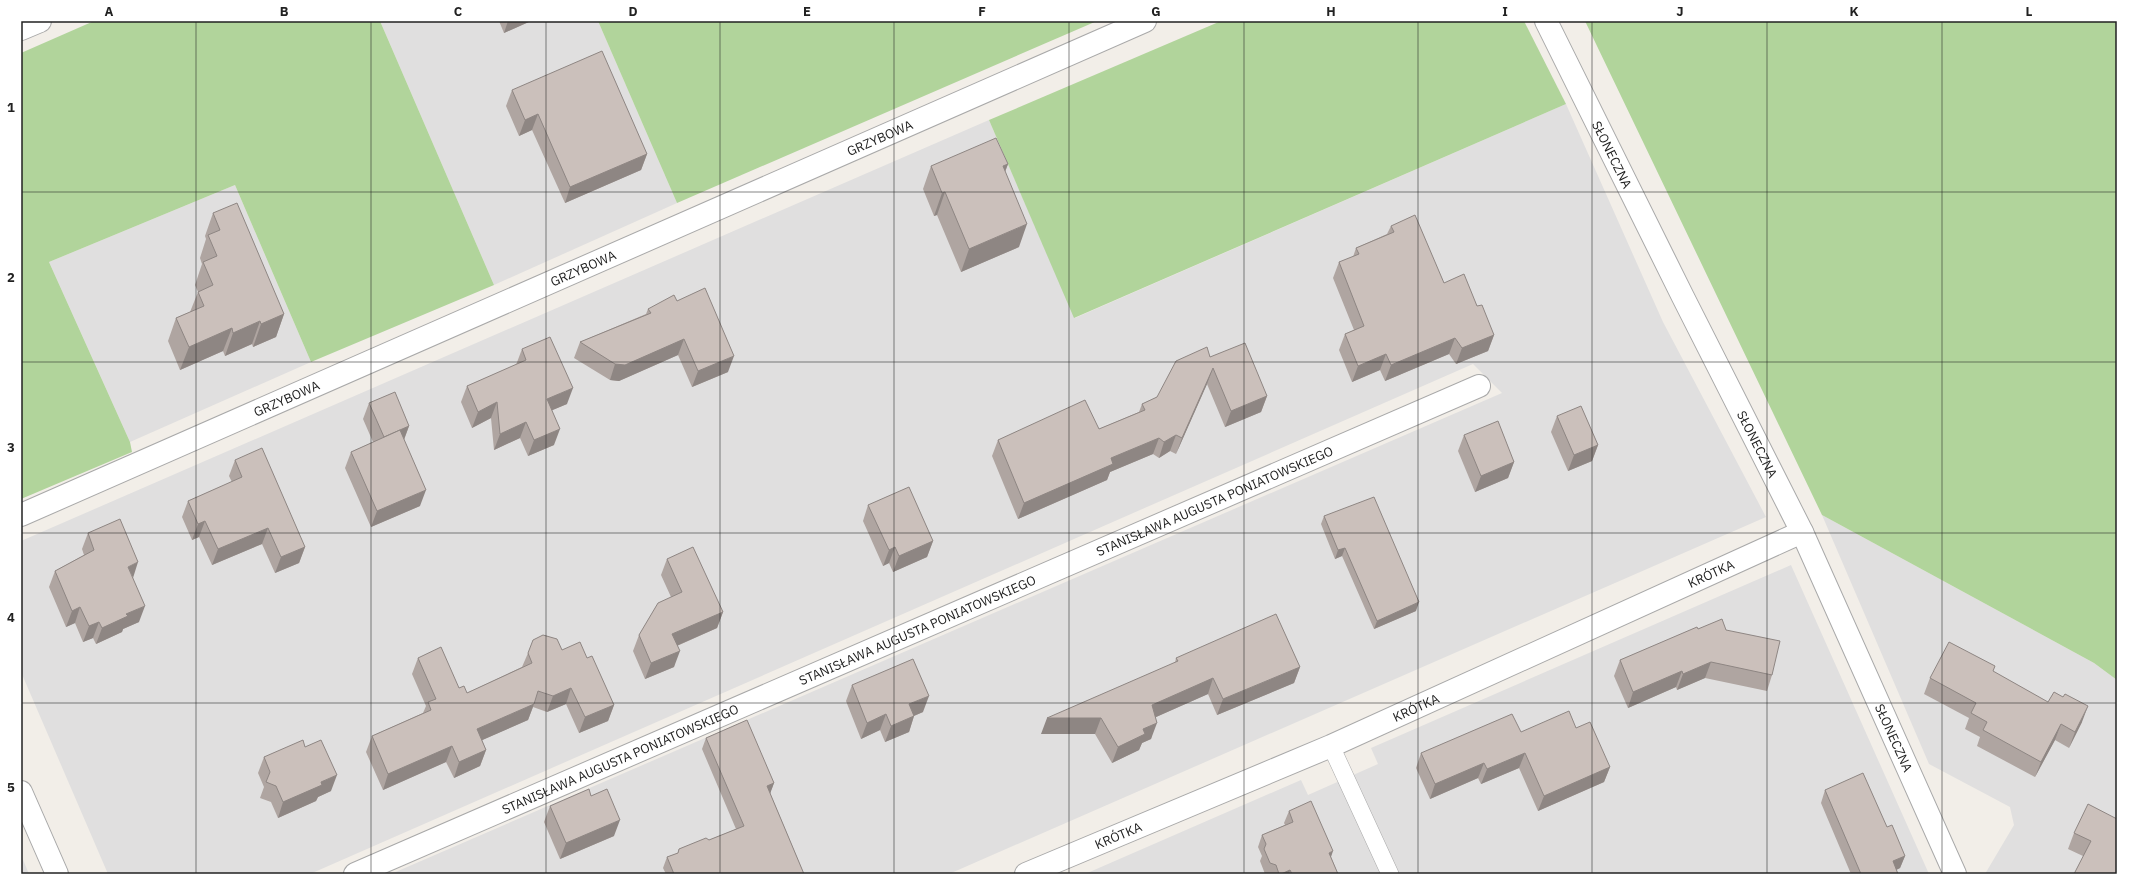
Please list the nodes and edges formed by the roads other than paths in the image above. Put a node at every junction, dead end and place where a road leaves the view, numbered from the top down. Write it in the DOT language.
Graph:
graph roads {
  1 [pos="40,21"];
  2 [pos="1146,21"];
  3 [pos="1546,21"];
  4 [pos="21,29"];
  5 [pos="1479,386"];
  6 [pos="21,515"];
  7 [pos="1802,532"];
  8 [pos="1331,746"];
  9 [pos="21,792"];
  10 [pos="57,874"];
  11 [pos="355,874"];
  12 [pos="1026,874"];
  13 [pos="1390,874"];
  14 [pos="1955,874"];
  1 -- 4 [label="street"];
  2 -- 6 [label="street, GRZYBOWA"];
  3 -- 7 [label="street, SŁONECZNA"];
  5 -- 11 [label="street, STANISŁAWA AUGUSTA PONIATOWSKIEGO"];
  7 -- 8 [label="street, KRÓTKA"];
  7 -- 14 [label="street, SŁONECZNA"];
  8 -- 12 [label="street, KRÓTKA"];
  8 -- 13 [label="lane"];
  9 -- 10 [label="street"];
}
